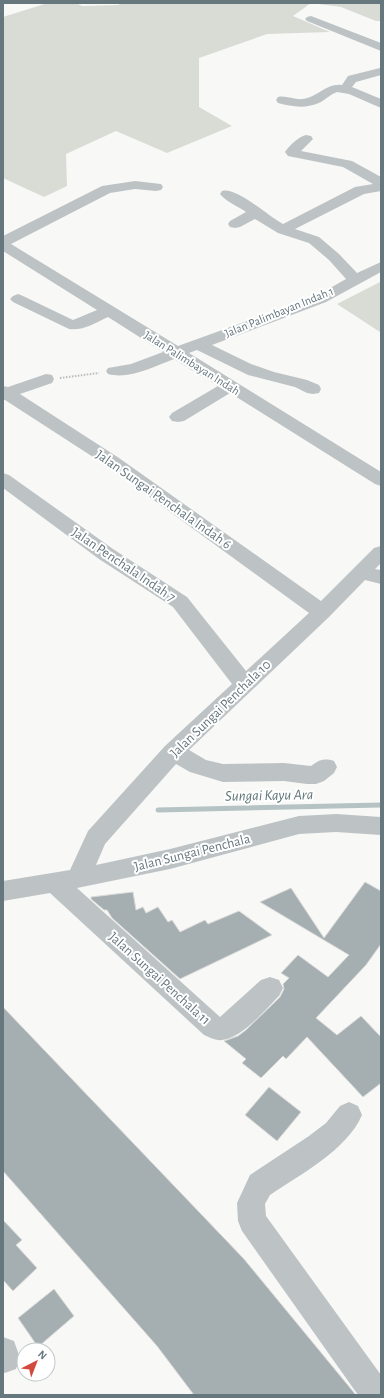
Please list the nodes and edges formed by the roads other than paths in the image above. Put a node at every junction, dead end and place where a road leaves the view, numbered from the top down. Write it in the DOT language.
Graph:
graph roads {
  1 [pos="311,18"];
  2 [pos="381,47"];
  3 [pos="380,72"];
  4 [pos="345,90"];
  5 [pos="282,100"];
  6 [pos="381,104"];
  7 [pos="306,139"];
  8 [pos="381,186"];
  9 [pos="156,187"];
  10 [pos="227,194"];
  11 [pos="254,211"];
  12 [pos="235,224"];
  13 [pos="283,230"];
  14 [pos="3,242"];
  15 [pos="3,245"];
  16 [pos="381,266"];
  17 [pos="355,280"];
  18 [pos="18,299"];
  19 [pos="108,311"];
  20 [pos="198,344"];
  21 [pos="175,353"];
  22 [pos="114,371"];
  23 [pos="46,379"];
  24 [pos="230,386"];
  25 [pos="313,389"];
  26 [pos="4,393"];
  27 [pos="178,417"];
  28 [pos="3,480"];
  29 [pos="381,480"];
  30 [pos="381,552"];
  31 [pos="371,574"];
  32 [pos="322,612"];
  33 [pos="244,684"];
  34 [pos="173,752"];
  35 [pos="326,767"];
  36 [pos="381,826"];
  37 [pos="66,880"];
  38 [pos="3,891"];
  39 [pos="270,988"];
  40 [pos="349,1115"];
  41 [pos="377,1395"];
  1 -- 2 [label="street"];
  3 -- 4 [label="street"];
  4 -- 5 [label="street"];
  4 -- 6 [label="street"];
  7 -- 8 [label="street"];
  8 -- 13 [label="street"];
  9 -- 14 [label="street"];
  10 -- 11 [label="street"];
  11 -- 12 [label="street"];
  11 -- 13 [label="street"];
  13 -- 17 [label="street"];
  15 -- 19 [label="street, Jalan Palimbayan Indah"];
  16 -- 17 [label="street, Jalan Palimbayan Indah 1"];
  17 -- 20 [label="street, Jalan Palimbayan Indah 1"];
  18 -- 19 [label="street"];
  19 -- 21 [label="street, Jalan Palimbayan Indah"];
  20 -- 21 [label="street, Jalan Palimbayan Indah 1"];
  20 -- 25 [label="street"];
  21 -- 22 [label="street"];
  21 -- 24 [label="street, Jalan Palimbayan Indah"];
  23 -- 26 [label="street"];
  24 -- 27 [label="street"];
  24 -- 29 [label="street, Jalan Palimbayan Indah"];
  26 -- 32 [label="street, Jalan Sungai Penchala Indah 6"];
  28 -- 33 [label="street, Jalan Penchala Indah 7"];
  30 -- 31 [label="street, Jalan Sungai Penchala 10"];
  31 -- 32 [label="street, Jalan Sungai Penchala 10"];
  32 -- 33 [label="street, Jalan Sungai Penchala 10"];
  33 -- 34 [label="street, Jalan Sungai Penchala 10"];
  34 -- 35 [label="street"];
  34 -- 37 [label="street, Jalan Sungai Penchala 10"];
  36 -- 37 [label="street, Jalan Sungai Penchala"];
  37 -- 38 [label="street, Jalan Sungai Penchala"];
  37 -- 39 [label="street, Jalan Sungai Penchala 11"];
  40 -- 41 [label="street"];
}
